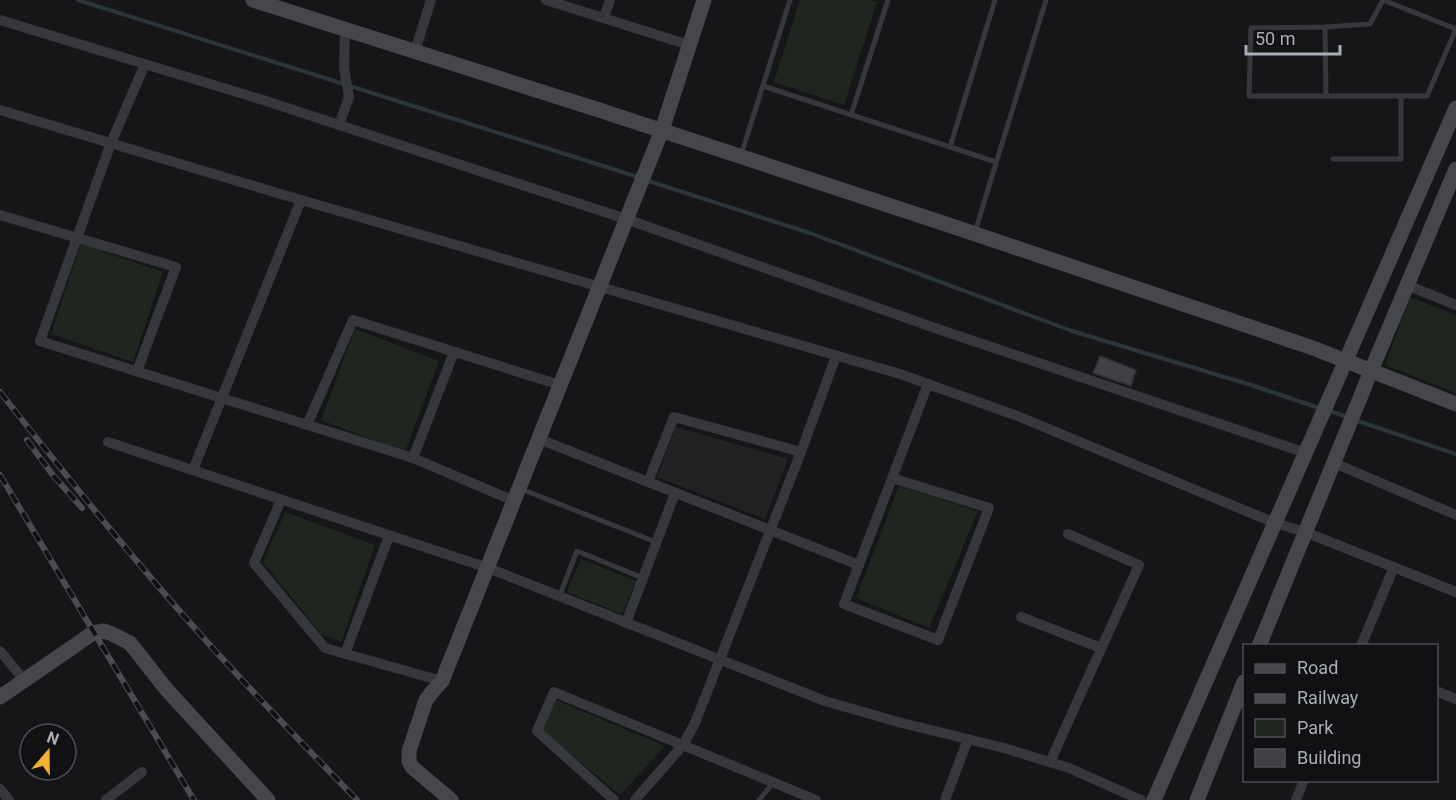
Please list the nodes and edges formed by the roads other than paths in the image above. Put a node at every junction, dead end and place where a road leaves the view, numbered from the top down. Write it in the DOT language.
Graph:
graph roads {
  1 [pos="253,0"];
  2 [pos="431,0"];
  3 [pos="546,0"];
  4 [pos="610,0"];
  5 [pos="704,0"];
  6 [pos="790,0"];
  7 [pos="888,0"];
  8 [pos="995,0"];
  9 [pos="1046,0"];
  10 [pos="604,18"];
  11 [pos="0,20"];
  12 [pos="1325,27"];
  13 [pos="345,29"];
  14 [pos="1456,29"];
  15 [pos="689,45"];
  16 [pos="415,51"];
  17 [pos="144,64"];
  18 [pos="763,86"];
  19 [pos="1326,96"];
  20 [pos="1401,96"];
  21 [pos="1456,108"];
  22 [pos="0,110"];
  23 [pos="851,115"];
  24 [pos="339,125"];
  25 [pos="662,130"];
  26 [pos="111,143"];
  27 [pos="950,147"];
  28 [pos="741,156"];
  29 [pos="1333,159"];
  30 [pos="996,162"];
  31 [pos="1456,169"];
  32 [pos="301,200"];
  33 [pos="0,215"];
  34 [pos="627,219"];
  35 [pos="975,233"];
  36 [pos="77,238"];
  37 [pos="1407,285"];
  38 [pos="599,287"];
  39 [pos="1456,305"];
  40 [pos="454,352"];
  41 [pos="836,356"];
  42 [pos="1346,361"];
  43 [pos="1371,370"];
  44 [pos="137,371"];
  45 [pos="928,384"];
  46 [pos="560,385"];
  47 [pos="222,398"];
  48 [pos="1456,404"];
  49 [pos="307,425"];
  50 [pos="539,439"];
  51 [pos="108,442"];
  52 [pos="801,452"];
  53 [pos="1306,453"];
  54 [pos="413,458"];
  55 [pos="1334,463"];
  56 [pos="193,470"];
  57 [pos="892,478"];
  58 [pos="648,482"];
  59 [pos="675,493"];
  60 [pos="517,494"];
  61 [pos="281,500"];
  62 [pos="1456,515"];
  63 [pos="1275,523"];
  64 [pos="770,530"];
  65 [pos="1305,532"];
  66 [pos="1068,534"];
  67 [pos="389,536"];
  68 [pos="656,542"];
  69 [pos="859,565"];
  70 [pos="1394,567"];
  71 [pos="488,568"];
  72 [pos="643,578"];
  73 [pos="1456,592"];
  74 [pos="559,597"];
  75 [pos="1021,617"];
  76 [pos="626,623"];
  77 [pos="1259,644"];
  78 [pos="1360,644"];
  79 [pos="1101,648"];
  80 [pos="0,651"];
  81 [pos="345,654"];
  82 [pos="720,660"];
  83 [pos="24,680"];
  84 [pos="442,681"];
  85 [pos="1243,687"];
  86 [pos="1438,691"];
  87 [pos="0,697"];
  88 [pos="1456,699"];
  89 [pos="968,739"];
  90 [pos="683,745"];
  91 [pos="1050,762"];
  92 [pos="141,772"];
  93 [pos="1303,782"];
  94 [pos="774,783"];
  95 [pos="0,789"];
  96 [pos="9,800"];
  97 [pos="106,800"];
  98 [pos="268,800"];
  99 [pos="451,800"];
  100 [pos="614,800"];
  101 [pos="635,800"];
  102 [pos="759,800"];
  103 [pos="816,800"];
  104 [pos="945,800"];
  105 [pos="1141,800"];
  106 [pos="1154,800"];
  107 [pos="1197,800"];
  108 [pos="1296,800"];
  1 -- 13 [label="street"];
  2 -- 16 [label="street"];
  3 -- 10 [label="street"];
  4 -- 10 [label="street"];
  5 -- 15 [label="street"];
  6 -- 18 [label="lane"];
  7 -- 23 [label="lane"];
  8 -- 27 [label="lane"];
  9 -- 30 [label="lane"];
  10 -- 15 [label="street"];
  11 -- 17 [label="street"];
  12 -- 14 [label="lane"];
  12 -- 19 [label="lane"];
  12 -- 19 [label="lane"];
  13 -- 16 [label="street"];
  13 -- 24 [label="street"];
  14 -- 20 [label="lane"];
  15 -- 25 [label="street"];
  16 -- 25 [label="street"];
  17 -- 24 [label="street"];
  17 -- 26 [label="street"];
  18 -- 23 [label="lane"];
  18 -- 28 [label="lane"];
  19 -- 20 [label="lane"];
  20 -- 29 [label="lane"];
  21 -- 42 [label="street"];
  22 -- 26 [label="street"];
  23 -- 27 [label="lane"];
  24 -- 34 [label="street"];
  25 -- 28 [label="street"];
  25 -- 34 [label="street"];
  26 -- 32 [label="street"];
  26 -- 36 [label="street"];
  27 -- 30 [label="lane"];
  28 -- 35 [label="street"];
  30 -- 35 [label="lane"];
  31 -- 37 [label="street"];
  32 -- 38 [label="street"];
  32 -- 47 [label="street"];
  33 -- 36 [label="street"];
  34 -- 38 [label="street"];
  34 -- 53 [label="street"];
  35 -- 42 [label="street"];
  36 -- 44 [label="street"];
  36 -- 44 [label="street"];
  37 -- 39 [label="street"];
  37 -- 43 [label="street"];
  38 -- 41 [label="street"];
  38 -- 46 [label="street"];
  40 -- 46 [label="street"];
  40 -- 49 [label="street"];
  40 -- 54 [label="street"];
  41 -- 45 [label="street"];
  41 -- 52 [label="street"];
  42 -- 43 [label="street"];
  42 -- 53 [label="street"];
  43 -- 48 [label="street"];
  43 -- 55 [label="street"];
  44 -- 47 [label="street"];
  45 -- 57 [label="street"];
  45 -- 63 [label="street"];
  46 -- 50 [label="street"];
  47 -- 49 [label="street"];
  47 -- 56 [label="street"];
  49 -- 54 [label="street"];
  50 -- 58 [label="street"];
  50 -- 60 [label="street"];
  51 -- 56 [label="street"];
  52 -- 58 [label="street"];
  52 -- 64 [label="street"];
  53 -- 63 [label="street"];
  54 -- 60 [label="street"];
  55 -- 62 [label="street"];
  55 -- 65 [label="street"];
  56 -- 61 [label="street"];
  57 -- 69 [label="street"];
  57 -- 69 [label="street"];
  58 -- 59 [label="street"];
  59 -- 64 [label="street"];
  59 -- 68 [label="street"];
  60 -- 68 [label="lane"];
  60 -- 71 [label="street"];
  61 -- 67 [label="street"];
  61 -- 81 [label="street"];
  63 -- 65 [label="street"];
  63 -- 106 [label="street"];
  64 -- 69 [label="street"];
  64 -- 82 [label="street"];
  65 -- 70 [label="street"];
  65 -- 77 [label="street"];
  66 -- 79 [label="street"];
  67 -- 71 [label="street"];
  67 -- 81 [label="street"];
  68 -- 72 [label="street"];
  70 -- 73 [label="street"];
  70 -- 78 [label="street"];
  71 -- 74 [label="street"];
  71 -- 84 [label="street"];
  72 -- 74 [label="lane"];
  72 -- 76 [label="street"];
  74 -- 76 [label="street"];
  75 -- 79 [label="street"];
  76 -- 82 [label="street"];
  79 -- 91 [label="street"];
  80 -- 83 [label="street"];
  81 -- 84 [label="street"];
  82 -- 89 [label="street"];
  82 -- 90 [label="street"];
  83 -- 87 [label="street"];
  83 -- 98 [label="street"];
  84 -- 99 [label="street"];
  85 -- 107 [label="street"];
  86 -- 88 [label="street"];
  89 -- 91 [label="street"];
  89 -- 104 [label="street"];
  90 -- 94 [label="street"];
  90 -- 100 [label="street"];
  90 -- 101 [label="street"];
  91 -- 105 [label="street"];
  92 -- 97 [label="street"];
  93 -- 108 [label="street"];
  94 -- 102 [label="lane"];
  94 -- 103 [label="street"];
  95 -- 96 [label="street"];
}
